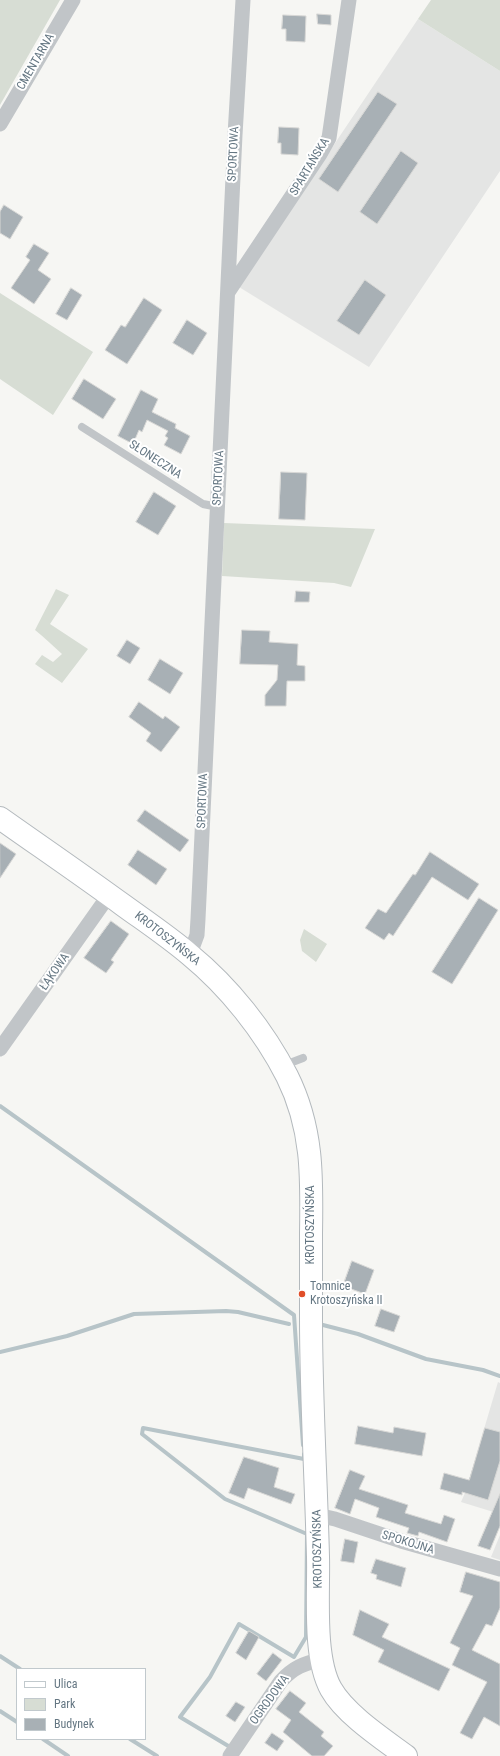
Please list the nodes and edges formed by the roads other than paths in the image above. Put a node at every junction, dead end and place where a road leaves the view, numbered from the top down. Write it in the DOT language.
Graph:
graph roads {
  1 [pos="73,0"];
  2 [pos="243,0"];
  3 [pos="349,0"];
  4 [pos="0,124"];
  5 [pos="227,293"];
  6 [pos="82,427"];
  7 [pos="218,507"];
  8 [pos="0,818"];
  9 [pos="109,895"];
  10 [pos="190,954"];
  11 [pos="0,1049"];
  12 [pos="303,1058"];
  13 [pos="282,1066"];
  14 [pos="317,1515"];
  15 [pos="500,1569"];
  16 [pos="322,1659"];
  17 [pos="230,1756"];
  18 [pos="406,1756"];
  1 -- 4 [label="street, CMENTARNA"];
  2 -- 5 [label="street, SPORTOWA"];
  3 -- 5 [label="street, SPARTAŃSKA"];
  5 -- 7 [label="street, SPORTOWA"];
  6 -- 7 [label="lane, SŁONECZNA"];
  7 -- 10 [label="street, SPORTOWA"];
  8 -- 9 [label="street, KROTOSZYŃSKA"];
  9 -- 10 [label="street, KROTOSZYŃSKA"];
  9 -- 11 [label="street, ŁĄKOWA"];
  10 -- 13 [label="street, KROTOSZYŃSKA"];
  12 -- 13 [label="lane"];
  13 -- 14 [label="street, KROTOSZYŃSKA"];
  14 -- 15 [label="street, SPOKOJNA"];
  14 -- 16 [label="street, KROTOSZYŃSKA"];
  16 -- 17 [label="street, OGRODOWA"];
  16 -- 18 [label="street, KROTOSZYŃSKA"];
}
